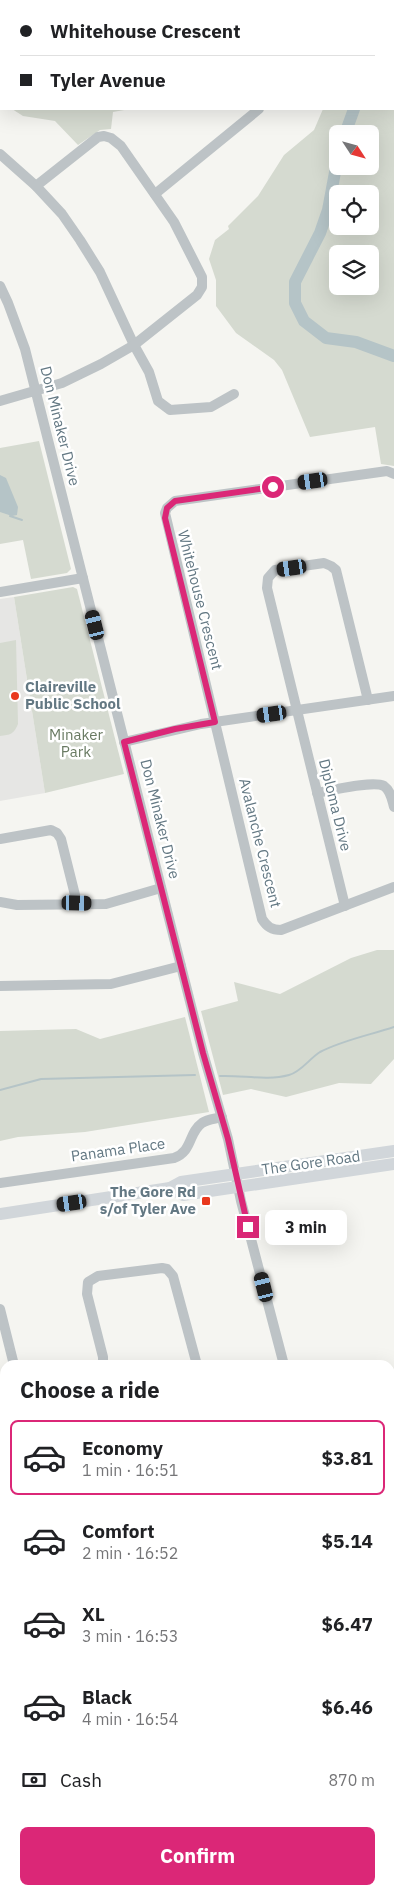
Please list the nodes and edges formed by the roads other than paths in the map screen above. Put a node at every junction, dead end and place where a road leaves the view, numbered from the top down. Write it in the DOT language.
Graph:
graph roads {
  1 [pos="258,110"];
  2 [pos="0,154"];
  3 [pos="36,186"];
  4 [pos="156,194"];
  5 [pos="0,286"];
  6 [pos="134,345"];
  7 [pos="35,391"];
  8 [pos="234,394"];
  9 [pos="0,401"];
  10 [pos="394,474"];
  11 [pos="83,578"];
  12 [pos="0,592"];
  13 [pos="394,696"];
  14 [pos="368,700"];
  15 [pos="297,710"];
  16 [pos="215,722"];
  17 [pos="124,742"];
  18 [pos="317,793"];
  19 [pos="394,807"];
  20 [pos="0,839"];
  21 [pos="394,887"];
  22 [pos="162,888"];
  23 [pos="0,902"];
  24 [pos="77,903"];
  25 [pos="345,906"];
  26 [pos="181,966"];
  27 [pos="0,986"];
  28 [pos="222,1117"];
  29 [pos="394,1151"];
  30 [pos="394,1164"];
  31 [pos="236,1174"];
  32 [pos="0,1182"];
  33 [pos="238,1187"];
  34 [pos="170,1188"];
  35 [pos="0,1214"];
  36 [pos="0,1310"];
  37 [pos="13,1360"];
  38 [pos="103,1360"];
  39 [pos="196,1360"];
  40 [pos="283,1360"];
  1 -- 4 [label="street"];
  2 -- 3 [label="street"];
  3 -- 4 [label="street"];
  3 -- 6 [label="street"];
  4 -- 6 [label="street"];
  5 -- 7 [label="street, Don Minaker Drive"];
  6 -- 7 [label="street"];
  6 -- 8 [label="street"];
  7 -- 9 [label="street"];
  7 -- 11 [label="street, Don Minaker Drive"];
  10 -- 16 [label="street, Whitehouse Crescent"];
  11 -- 12 [label="street"];
  11 -- 17 [label="street, Don Minaker Drive"];
  13 -- 14 [label="street"];
  14 -- 15 [label="street"];
  14 -- 15 [label="street, Diploma Drive"];
  15 -- 16 [label="street"];
  15 -- 18 [label="street, Diploma Drive"];
  16 -- 17 [label="street"];
  16 -- 25 [label="street, Avalanche Crescent"];
  17 -- 22 [label="street, Don Minaker Drive"];
  18 -- 19 [label="street"];
  18 -- 25 [label="street, Diploma Drive"];
  20 -- 24 [label="street"];
  21 -- 25 [label="street, Avalanche Crescent"];
  22 -- 24 [label="street"];
  22 -- 26 [label="street, Don Minaker Drive"];
  23 -- 24 [label="street"];
  26 -- 27 [label="street"];
  26 -- 28 [label="street, Don Minaker Drive"];
  28 -- 31 [label="street, Don Minaker Drive"];
  28 -- 32 [label="street, Panama Place"];
  29 -- 31 [label="main road, The Gore Road"];
  30 -- 33 [label="main road, The Gore Road"];
  31 -- 33 [label="street, Don Minaker Drive"];
  31 -- 34 [label="main road, The Gore Road"];
  33 -- 34 [label="main road, The Gore Road"];
  33 -- 40 [label="street, Don Minaker Drive"];
  34 -- 35 [label="main road, The Gore Road"];
  36 -- 37 [label="street"];
  38 -- 39 [label="street"];
}
